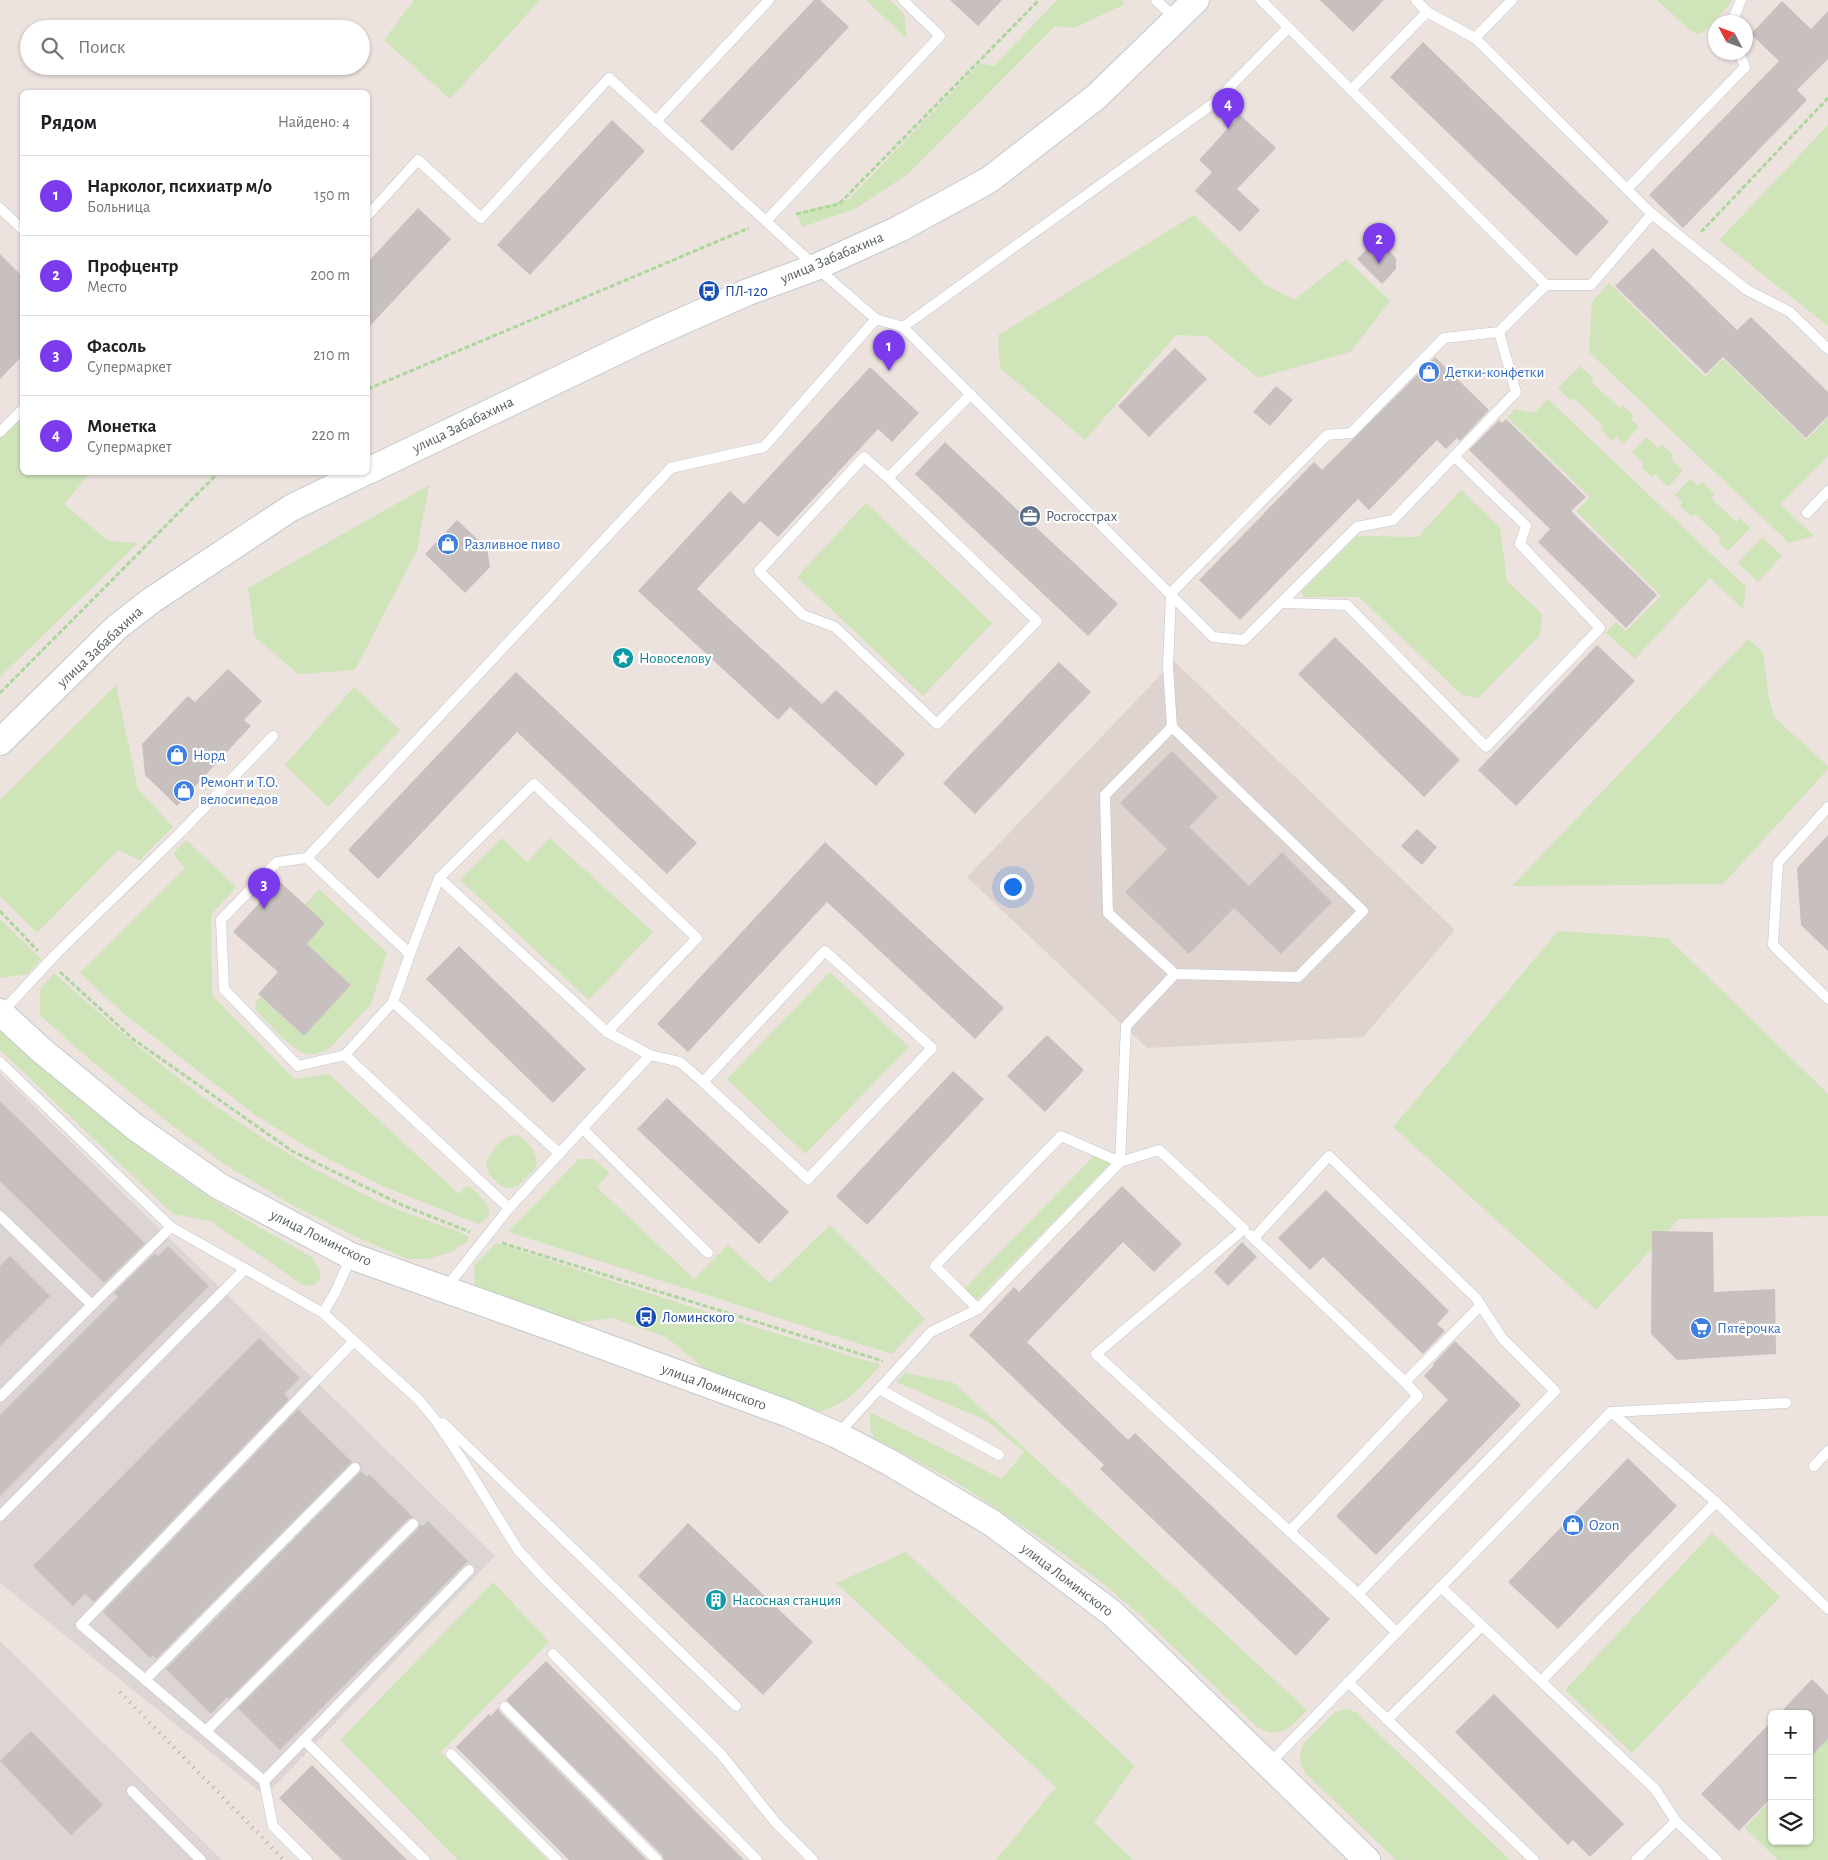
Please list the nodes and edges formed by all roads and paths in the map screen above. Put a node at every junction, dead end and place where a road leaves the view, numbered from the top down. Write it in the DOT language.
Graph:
graph roads {
  1 [pos="769,0"];
  2 [pos="903,0"];
  3 [pos="1039,0"];
  4 [pos="1156,0"];
  5 [pos="1196,0"];
  6 [pos="1261,0"];
  7 [pos="1416,0"];
  8 [pos="1512,0"];
  9 [pos="1741,0"];
  10 [pos="1427,12"];
  11 [pos="1735,15"];
  12 [pos="1176,20"];
  13 [pos="1288,28"];
  14 [pos="1475,38"];
  15 [pos="1742,60"];
  16 [pos="1352,89"];
  17 [pos="1828,98"];
  18 [pos="656,121"];
  19 [pos="1627,189"];
  20 [pos="0,208"];
  21 [pos="370,212"];
  22 [pos="1652,214"];
  23 [pos="766,221"];
  24 [pos="20,227"];
  25 [pos="1689,244"];
  26 [pos="816,267"];
  27 [pos="1546,285"];
  28 [pos="876,319"];
  29 [pos="903,327"];
  30 [pos="1499,332"];
  31 [pos="1828,349"];
  32 [pos="370,388"];
  33 [pos="971,394"];
  34 [pos="20,412"];
  35 [pos="0,432"];
  36 [pos="1454,456"];
  37 [pos="370,470"];
  38 [pos="216,475"];
  39 [pos="360,475"];
  40 [pos="888,478"];
  41 [pos="1828,491"];
  42 [pos="1807,513"];
  43 [pos="1171,593"];
  44 [pos="1282,603"];
  45 [pos="0,693"];
  46 [pos="1172,727"];
  47 [pos="273,736"];
  48 [pos="0,742"];
  49 [pos="1828,807"];
  50 [pos="307,858"];
  51 [pos="439,878"];
  52 [pos="0,911"];
  53 [pos="410,954"];
  54 [pos="49,962"];
  55 [pos="1175,974"];
  56 [pos="1828,999"];
  57 [pos="393,1002"];
  58 [pos="1,1012"];
  59 [pos="606,1032"];
  60 [pos="345,1055"];
  61 [pos="650,1055"];
  62 [pos="0,1062"];
  63 [pos="704,1082"];
  64 [pos="584,1129"];
  65 [pos="560,1154"];
  66 [pos="1120,1162"];
  67 [pos="509,1208"];
  68 [pos="0,1216"];
  69 [pos="8,1224"];
  70 [pos="170,1227"];
  71 [pos="1244,1229"];
  72 [pos="0,1232"];
  73 [pos="486,1238"];
  74 [pos="1254,1238"];
  75 [pos="708,1253"];
  76 [pos="351,1256"];
  77 [pos="245,1269"];
  78 [pos="445,1290"];
  79 [pos="1481,1305"];
  80 [pos="92,1306"];
  81 [pos="978,1309"];
  82 [pos="323,1313"];
  83 [pos="354,1341"];
  84 [pos="900,1366"];
  85 [pos="1405,1382"];
  86 [pos="879,1389"];
  87 [pos="0,1397"];
  88 [pos="419,1400"];
  89 [pos="1786,1403"];
  90 [pos="1611,1412"];
  91 [pos="837,1435"];
  92 [pos="1828,1451"];
  93 [pos="999,1455"];
  94 [pos="1814,1466"];
  95 [pos="355,1468"];
  96 [pos="1716,1502"];
  97 [pos="0,1516"];
  98 [pos="413,1524"];
  99 [pos="1290,1531"];
  100 [pos="469,1570"];
  101 [pos="1441,1587"];
  102 [pos="1358,1594"];
  103 [pos="1828,1608"];
  104 [pos="1482,1626"];
  105 [pos="1397,1632"];
  106 [pos="553,1654"];
  107 [pos="145,1680"];
  108 [pos="1541,1681"];
  109 [pos="1348,1682"];
  110 [pos="736,1706"];
  111 [pos="505,1707"];
  112 [pos="1387,1720"];
  113 [pos="206,1731"];
  114 [pos="304,1740"];
  115 [pos="451,1754"];
  116 [pos="1268,1764"];
  117 [pos="264,1781"];
  118 [pos="132,1791"];
  119 [pos="1676,1821"];
  120 [pos="201,1860"];
  121 [pos="306,1860"];
  122 [pos="424,1860"];
  123 [pos="557,1860"];
  124 [pos="657,1860"];
  125 [pos="757,1860"];
  126 [pos="814,1860"];
  127 [pos="1367,1860"];
  128 [pos="1534,1860"];
  129 [pos="1636,1860"];
  130 [pos="1717,1860"];
  1 -- 18 [label="lane"];
  2 -- 23 [label="lane"];
  3 -- 23 [label="path"];
  4 -- 12 [label="lane"];
  5 -- 12 [label="street, улица Забабахина"];
  6 -- 13 [label="lane"];
  7 -- 10 [label="lane"];
  8 -- 14 [label="lane"];
  9 -- 11 [label="lane"];
  10 -- 14 [label="lane"];
  10 -- 16 [label="lane"];
  12 -- 26 [label="street, улица Забабахина"];
  13 -- 16 [label="lane"];
  13 -- 29 [label="lane"];
  14 -- 19 [label="lane"];
  15 -- 19 [label="lane"];
  16 -- 27 [label="lane"];
  17 -- 25 [label="path"];
  18 -- 21 [label="lane"];
  18 -- 23 [label="lane"];
  19 -- 22 [label="lane"];
  20 -- 24 [label="lane"];
  22 -- 25 [label="lane"];
  22 -- 27 [label="lane"];
  23 -- 26 [label="lane"];
  23 -- 32 [label="path"];
  25 -- 31 [label="lane"];
  26 -- 28 [label="lane"];
  26 -- 37 [label="street, улица Забабахина"];
  27 -- 30 [label="lane"];
  28 -- 29 [label="lane"];
  28 -- 50 [label="lane"];
  29 -- 33 [label="lane"];
  30 -- 36 [label="lane"];
  30 -- 43 [label="lane"];
  33 -- 40 [label="lane"];
  33 -- 43 [label="lane"];
  34 -- 35 [label="lane"];
  36 -- 44 [label="lane"];
  36 -- 44 [label="lane"];
  38 -- 45 [label="path"];
  39 -- 48 [label="street, улица Забабахина"];
  40 -- 40 [label="lane"];
  41 -- 42 [label="lane"];
  43 -- 44 [label="lane"];
  43 -- 46 [label="lane"];
  46 -- 55 [label="lane"];
  46 -- 55 [label="lane"];
  47 -- 54 [label="lane"];
  49 -- 56 [label="lane"];
  50 -- 53 [label="lane"];
  50 -- 60 [label="lane"];
  51 -- 53 [label="lane"];
  51 -- 59 [label="lane"];
  51 -- 59 [label="lane"];
  52 -- 54 [label="path"];
  53 -- 57 [label="lane"];
  54 -- 58 [label="lane"];
  54 -- 73 [label="path"];
  55 -- 66 [label="lane"];
  57 -- 60 [label="lane"];
  57 -- 65 [label="lane"];
  58 -- 76 [label="street, улица Ломинского"];
  59 -- 61 [label="lane"];
  60 -- 67 [label="lane"];
  61 -- 63 [label="lane"];
  61 -- 64 [label="lane"];
  62 -- 70 [label="lane"];
  63 -- 63 [label="lane"];
  64 -- 65 [label="lane"];
  64 -- 75 [label="lane"];
  65 -- 67 [label="lane"];
  66 -- 71 [label="lane"];
  66 -- 81 [label="lane"];
  66 -- 81 [label="lane"];
  67 -- 73 [label="lane"];
  68 -- 69 [label="lane"];
  69 -- 72 [label="lane"];
  69 -- 80 [label="lane"];
  70 -- 77 [label="lane"];
  70 -- 80 [label="lane"];
  71 -- 74 [label="lane"];
  71 -- 99 [label="lane"];
  73 -- 78 [label="lane"];
  73 -- 84 [label="path"];
  74 -- 79 [label="lane"];
  74 -- 85 [label="lane"];
  76 -- 78 [label="street, улица Ломинского"];
  76 -- 82 [label="lane"];
  77 -- 82 [label="lane"];
  77 -- 97 [label="lane"];
  78 -- 91 [label="street, улица Ломинского"];
  79 -- 85 [label="lane"];
  79 -- 102 [label="lane"];
  80 -- 87 [label="lane"];
  81 -- 84 [label="lane"];
  82 -- 83 [label="lane"];
  83 -- 88 [label="lane"];
  83 -- 107 [label="lane"];
  84 -- 86 [label="lane"];
  85 -- 99 [label="lane"];
  86 -- 91 [label="lane"];
  86 -- 93 [label="lane"];
  88 -- 110 [label="lane"];
  88 -- 126 [label="lane"];
  89 -- 90 [label="lane"];
  90 -- 96 [label="lane"];
  90 -- 101 [label="lane"];
  91 -- 116 [label="street, улица Ломинского"];
  92 -- 94 [label="lane"];
  95 -- 107 [label="lane"];
  96 -- 103 [label="lane"];
  96 -- 108 [label="lane"];
  98 -- 113 [label="lane"];
  99 -- 102 [label="lane"];
  100 -- 114 [label="lane"];
  101 -- 104 [label="lane"];
  101 -- 105 [label="lane"];
  102 -- 105 [label="lane"];
  104 -- 108 [label="lane"];
  104 -- 112 [label="lane"];
  105 -- 109 [label="lane"];
  106 -- 125 [label="lane"];
  107 -- 113 [label="lane"];
  108 -- 119 [label="lane"];
  109 -- 112 [label="lane"];
  109 -- 116 [label="lane"];
  111 -- 124 [label="lane"];
  112 -- 128 [label="lane"];
  113 -- 117 [label="lane"];
  114 -- 117 [label="lane"];
  114 -- 122 [label="lane"];
  115 -- 123 [label="lane"];
  116 -- 127 [label="street, улица Ломинского"];
  117 -- 121 [label="lane"];
  118 -- 120 [label="lane"];
  119 -- 129 [label="lane"];
  119 -- 130 [label="lane"];
}
